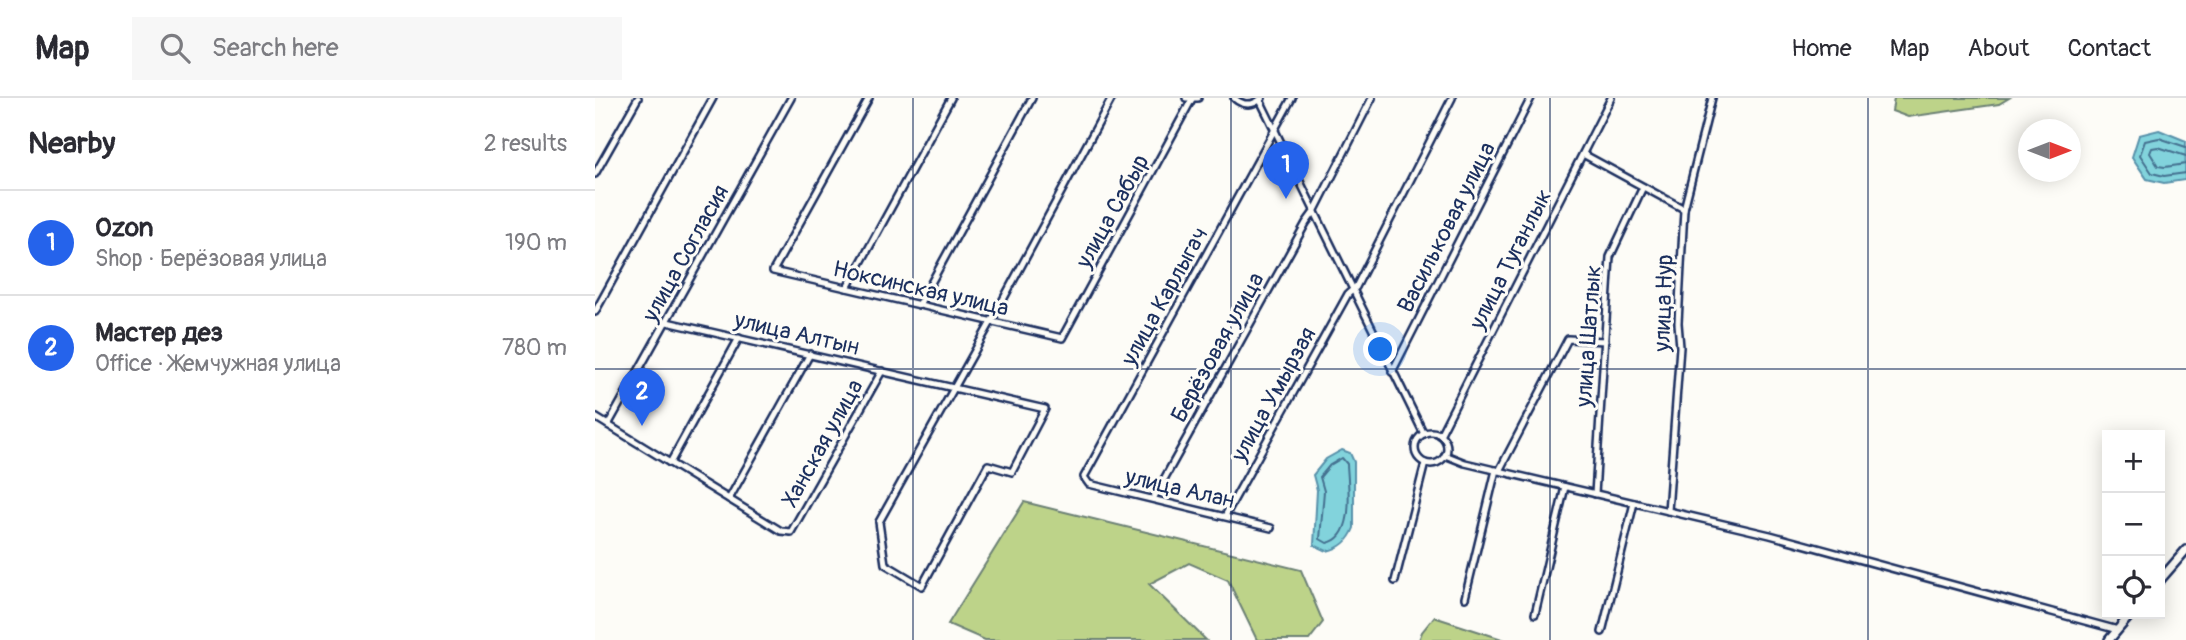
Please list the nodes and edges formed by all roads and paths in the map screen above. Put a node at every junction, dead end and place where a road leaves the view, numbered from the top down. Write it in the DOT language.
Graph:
graph roads {
  1 [pos="638,98"];
  2 [pos="713,98"];
  3 [pos="791,98"];
  4 [pos="869,98"];
  5 [pos="951,98"];
  6 [pos="1032,98"];
  7 [pos="1112,98"];
  8 [pos="1192,98"];
  9 [pos="1234,98"];
  10 [pos="1292,98"];
  11 [pos="1372,98"];
  12 [pos="1452,98"];
  13 [pos="1531,98"];
  14 [pos="1611,98"];
  15 [pos="1712,98"];
  16 [pos="1261,99"];
  17 [pos="1275,132"];
  18 [pos="1583,154"];
  19 [pos="595,174"];
  20 [pos="1643,187"];
  21 [pos="1684,209"];
  22 [pos="1314,212"];
  23 [pos="847,288"];
  24 [pos="1352,290"];
  25 [pos="919,305"];
  26 [pos="595,312"];
  27 [pos="667,322"];
  28 [pos="991,322"];
  29 [pos="739,338"];
  30 [pos="1062,338"];
  31 [pos="1605,341"];
  32 [pos="810,354"];
  33 [pos="882,370"];
  34 [pos="1392,372"];
  35 [pos="955,387"];
  36 [pos="595,417"];
  37 [pos="608,425"];
  38 [pos="1424,434"];
  39 [pos="1440,435"];
  40 [pos="1445,455"];
  41 [pos="670,463"];
  42 [pos="1426,463"];
  43 [pos="1498,471"];
  44 [pos="1083,477"];
  45 [pos="1565,487"];
  46 [pos="1595,494"];
  47 [pos="729,499"];
  48 [pos="1153,499"];
  49 [pos="1634,503"];
  50 [pos="1668,511"];
  51 [pos="1225,516"];
  52 [pos="1271,528"];
  53 [pos="2186,550"];
  54 [pos="2165,574"];
  55 [pos="1395,581"];
  56 [pos="1465,598"];
  57 [pos="1535,614"];
  58 [pos="2127,619"];
  59 [pos="2118,630"];
  60 [pos="1602,632"];
  61 [pos="2109,640"];
  1 -- 19 [label="street"];
  2 -- 26 [label="street"];
  3 -- 27 [label="street, улица Согласия"];
  4 -- 23 [label="street, Ноксинская улица"];
  5 -- 23 [label="street"];
  6 -- 25 [label="street"];
  7 -- 28 [label="street"];
  8 -- 30 [label="street, улица Сабыр"];
  9 -- 16 [label="street"];
  10 -- 17 [label="street, улица Карлыгач"];
  11 -- 22 [label="street, Берёзовая улица"];
  12 -- 24 [label="street, улица Умырзая"];
  13 -- 34 [label="street, Васильковая улица"];
  14 -- 18 [label="street, улица Туганлык"];
  15 -- 21 [label="street, улица Нур"];
  16 -- 17 [label="street"];
  17 -- 22 [label="street"];
  17 -- 44 [label="street, улица Карлыгач"];
  18 -- 20 [label="street"];
  18 -- 39 [label="street, улица Туганлык"];
  20 -- 21 [label="street"];
  20 -- 31 [label="street, улица Шатлык"];
  21 -- 50 [label="street, улица Нур"];
  22 -- 24 [label="street"];
  22 -- 48 [label="street, Берёзовая улица"];
  23 -- 25 [label="street, Ноксинская улица"];
  24 -- 34 [label="street"];
  24 -- 51 [label="street, улица Умырзая"];
  25 -- 28 [label="street, Ноксинская улица"];
  27 -- 29 [label="street, улица Алтын"];
  27 -- 37 [label="street, улица Согласия"];
  28 -- 30 [label="street, Ноксинская улица"];
  28 -- 35 [label="street"];
  29 -- 32 [label="street, улица Алтын"];
  29 -- 41 [label="street"];
  31 -- 43 [label="street"];
  31 -- 46 [label="street, улица Шатлык"];
  32 -- 33 [label="street, улица Алтын"];
  32 -- 47 [label="street"];
  33 -- 35 [label="street, улица Алтын"];
  33 -- 47 [label="street, Ханская улица"];
  34 -- 38 [label="street"];
  35 -- 35 [label="street, улица Алтын"];
  36 -- 37 [label="street"];
  37 -- 41 [label="street"];
  38 -- 39 [label="street"];
  38 -- 42 [label="street"];
  39 -- 40 [label="street"];
  40 -- 42 [label="street"];
  40 -- 43 [label="street"];
  41 -- 47 [label="street"];
  42 -- 55 [label="street"];
  43 -- 45 [label="street"];
  43 -- 56 [label="street"];
  44 -- 48 [label="street, улица Алан"];
  45 -- 46 [label="street"];
  45 -- 57 [label="street"];
  46 -- 49 [label="street"];
  48 -- 51 [label="street, улица Алан"];
  49 -- 50 [label="street"];
  49 -- 60 [label="street"];
  50 -- 59 [label="street"];
  51 -- 52 [label="street, улица Алан"];
  53 -- 54 [label="street"];
  58 -- 59 [label="street"];
  59 -- 61 [label="street"];
}
